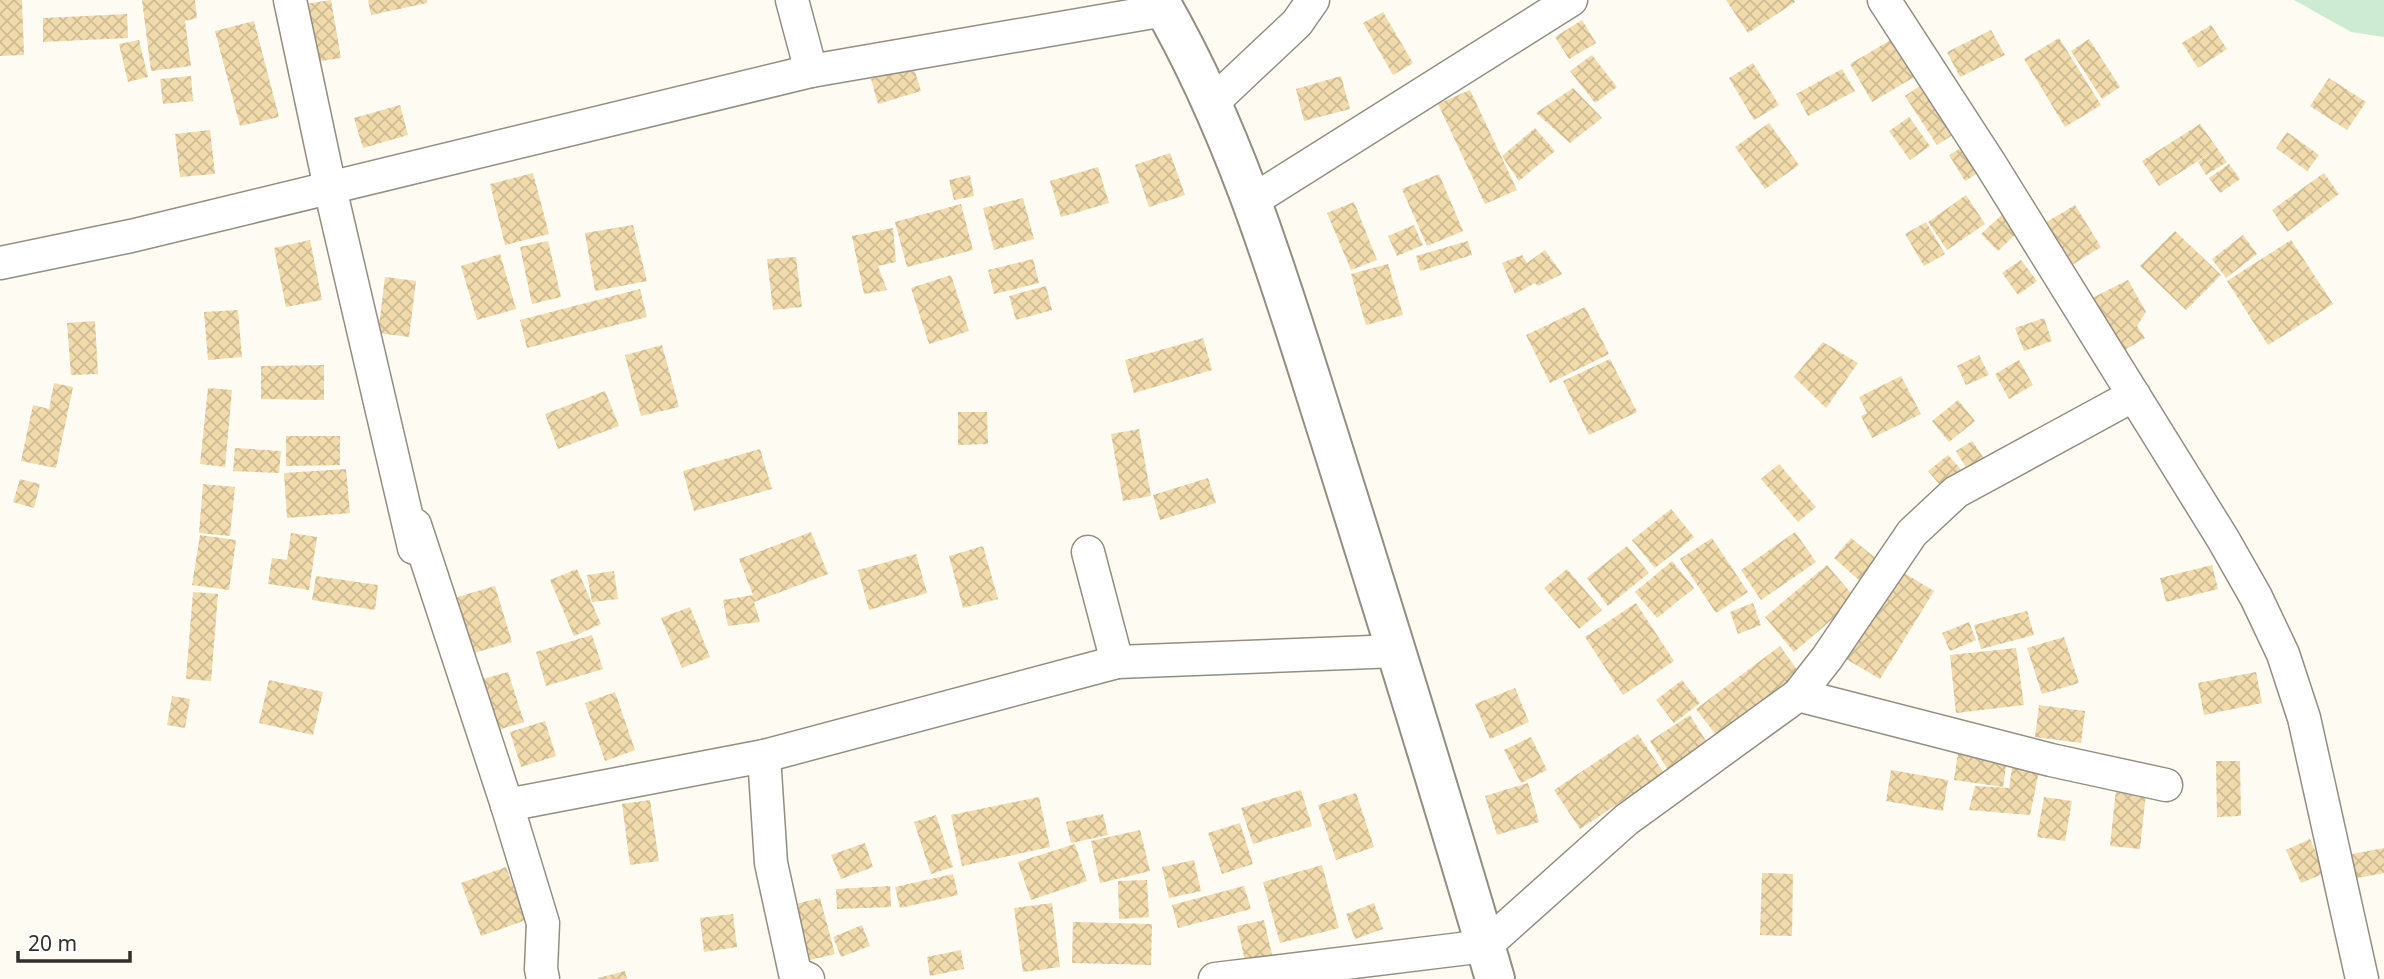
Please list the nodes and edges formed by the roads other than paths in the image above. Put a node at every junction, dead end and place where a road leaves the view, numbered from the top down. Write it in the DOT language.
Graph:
graph roads {
  1 [pos="290,0"];
  2 [pos="792,0"];
  3 [pos="1313,0"];
  4 [pos="1571,0"];
  5 [pos="1884,0"];
  6 [pos="1162,5"];
  7 [pos="811,71"];
  8 [pos="1212,103"];
  9 [pos="330,188"];
  10 [pos="1252,201"];
  11 [pos="0,262"];
  12 [pos="2134,395"];
  13 [pos="1088,552"];
  14 [pos="1397,651"];
  15 [pos="1117,662"];
  16 [pos="1798,695"];
  17 [pos="764,756"];
  18 [pos="2166,785"];
  19 [pos="507,805"];
  20 [pos="1490,962"];
  21 [pos="543,979"];
  22 [pos="808,979"];
  23 [pos="1215,979"];
  24 [pos="2362,979"];
  1 -- 9 [label="street"];
  2 -- 7 [label="street"];
  3 -- 8 [label="street"];
  4 -- 10 [label="street"];
  5 -- 12 [label="street"];
  6 -- 7 [label="street"];
  6 -- 8 [label="street"];
  7 -- 9 [label="street"];
  8 -- 10 [label="street"];
  9 -- 11 [label="street"];
  9 -- 19 [label="street"];
  10 -- 14 [label="street"];
  12 -- 16 [label="street"];
  12 -- 24 [label="street"];
  13 -- 15 [label="street"];
  14 -- 15 [label="street"];
  14 -- 20 [label="street"];
  15 -- 17 [label="street"];
  16 -- 18 [label="street"];
  16 -- 20 [label="street"];
  17 -- 19 [label="street"];
  17 -- 22 [label="street"];
  19 -- 21 [label="street"];
  20 -- 23 [label="street"];
}
